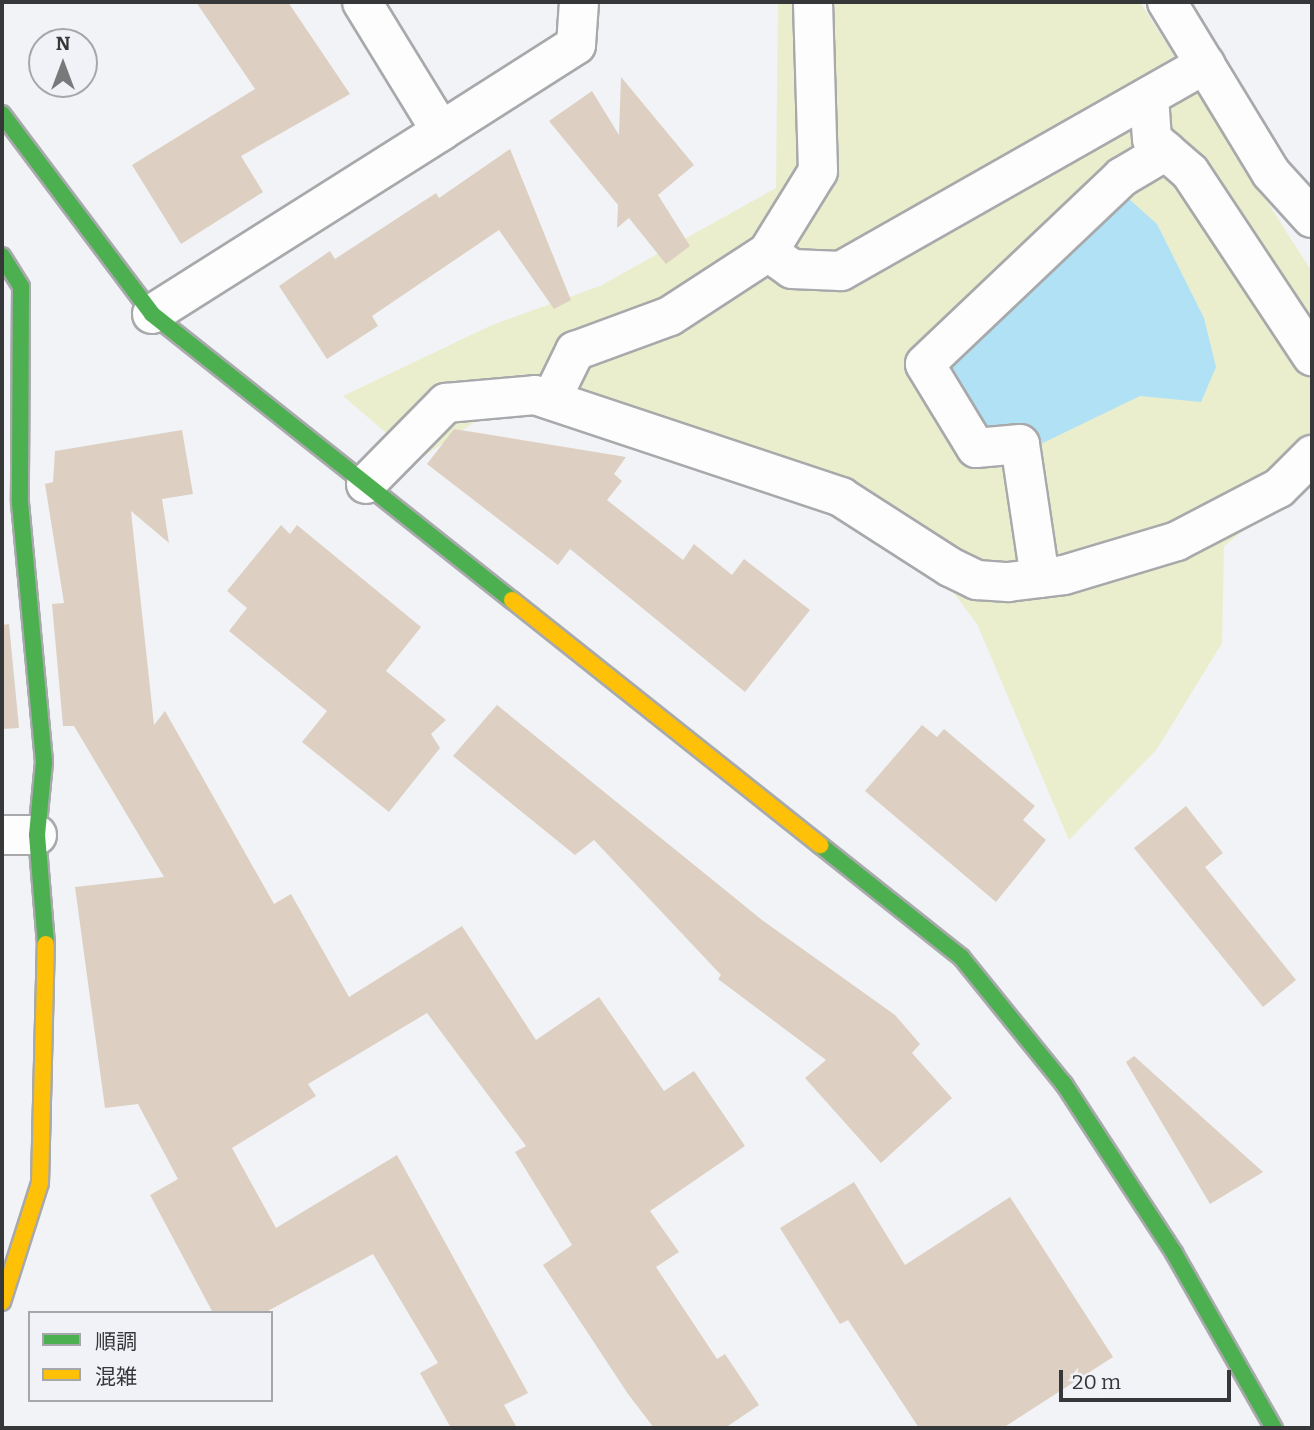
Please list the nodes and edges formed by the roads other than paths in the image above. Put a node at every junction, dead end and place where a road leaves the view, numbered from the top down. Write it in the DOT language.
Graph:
graph roads {
  1 [pos="362,2"];
  2 [pos="579,2"];
  3 [pos="813,2"];
  4 [pos="1167,2"];
  5 [pos="1205,64"];
  6 [pos="1149,97"];
  7 [pos="2,114"];
  8 [pos="441,131"];
  9 [pos="1166,151"];
  10 [pos="1312,218"];
  11 [pos="768,252"];
  12 [pos="2,256"];
  13 [pos="152,314"];
  14 [pos="1312,356"];
  15 [pos="551,400"];
  16 [pos="1312,455"];
  17 [pos="366,484"];
  18 [pos="1040,579"];
  19 [pos="20,835"];
  20 [pos="2,1302"];
  21 [pos="1274,1428"];
  1 -- 8 [label="street"];
  2 -- 8 [label="street"];
  3 -- 11 [label="street"];
  4 -- 5 [label="street"];
  5 -- 6 [label="street"];
  5 -- 10 [label="street"];
  6 -- 9 [label="street"];
  6 -- 11 [label="street"];
  7 -- 13 [label="street"];
  8 -- 13 [label="street"];
  9 -- 14 [label="street"];
  9 -- 18 [label="street"];
  11 -- 15 [label="street"];
  12 -- 19 [label="street"];
  13 -- 17 [label="street"];
  15 -- 17 [label="street"];
  15 -- 18 [label="street"];
  16 -- 18 [label="street"];
  17 -- 21 [label="street"];
  19 -- 20 [label="street"];
}
